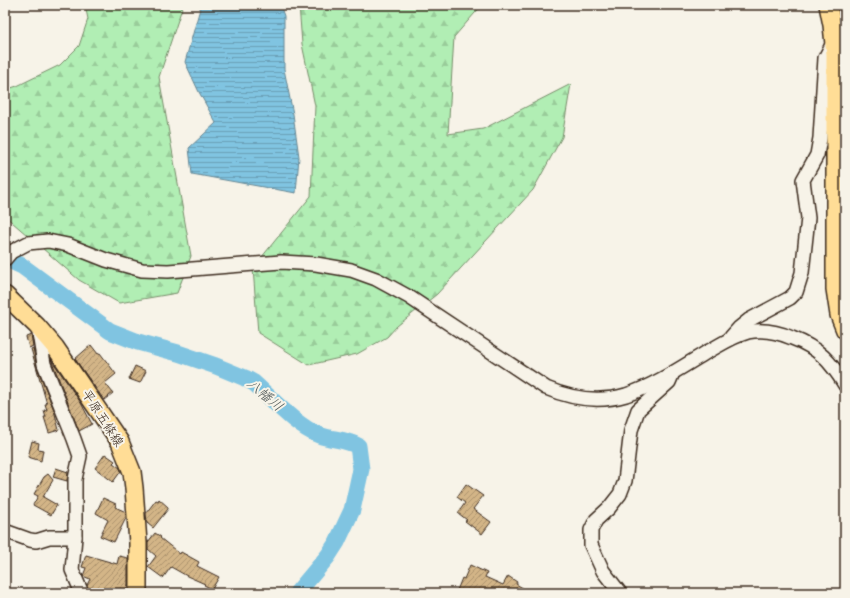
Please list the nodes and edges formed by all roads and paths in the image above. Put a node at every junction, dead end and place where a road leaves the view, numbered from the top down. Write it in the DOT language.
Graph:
graph roads {
  1 [pos="828,5"];
  2 [pos="834,41"];
  3 [pos="8,256"];
  4 [pos="5,295"];
  5 [pos="37,326"];
  6 [pos="845,330"];
  7 [pos="730,338"];
  8 [pos="673,373"];
  9 [pos="845,385"];
  10 [pos="5,530"];
  11 [pos="74,537"];
  12 [pos="82,593"];
  13 [pos="138,593"];
  14 [pos="620,593"];
  1 -- 2 [label="main road"];
  2 -- 6 [label="main road"];
  2 -- 7 [label="street"];
  3 -- 8 [label="street"];
  4 -- 5 [label="main road, 平原五條線"];
  5 -- 11 [label="street"];
  5 -- 13 [label="main road, 平原五條線"];
  7 -- 8 [label="street"];
  7 -- 9 [label="street"];
  8 -- 14 [label="street"];
  10 -- 11 [label="street"];
  11 -- 12 [label="street"];
}
